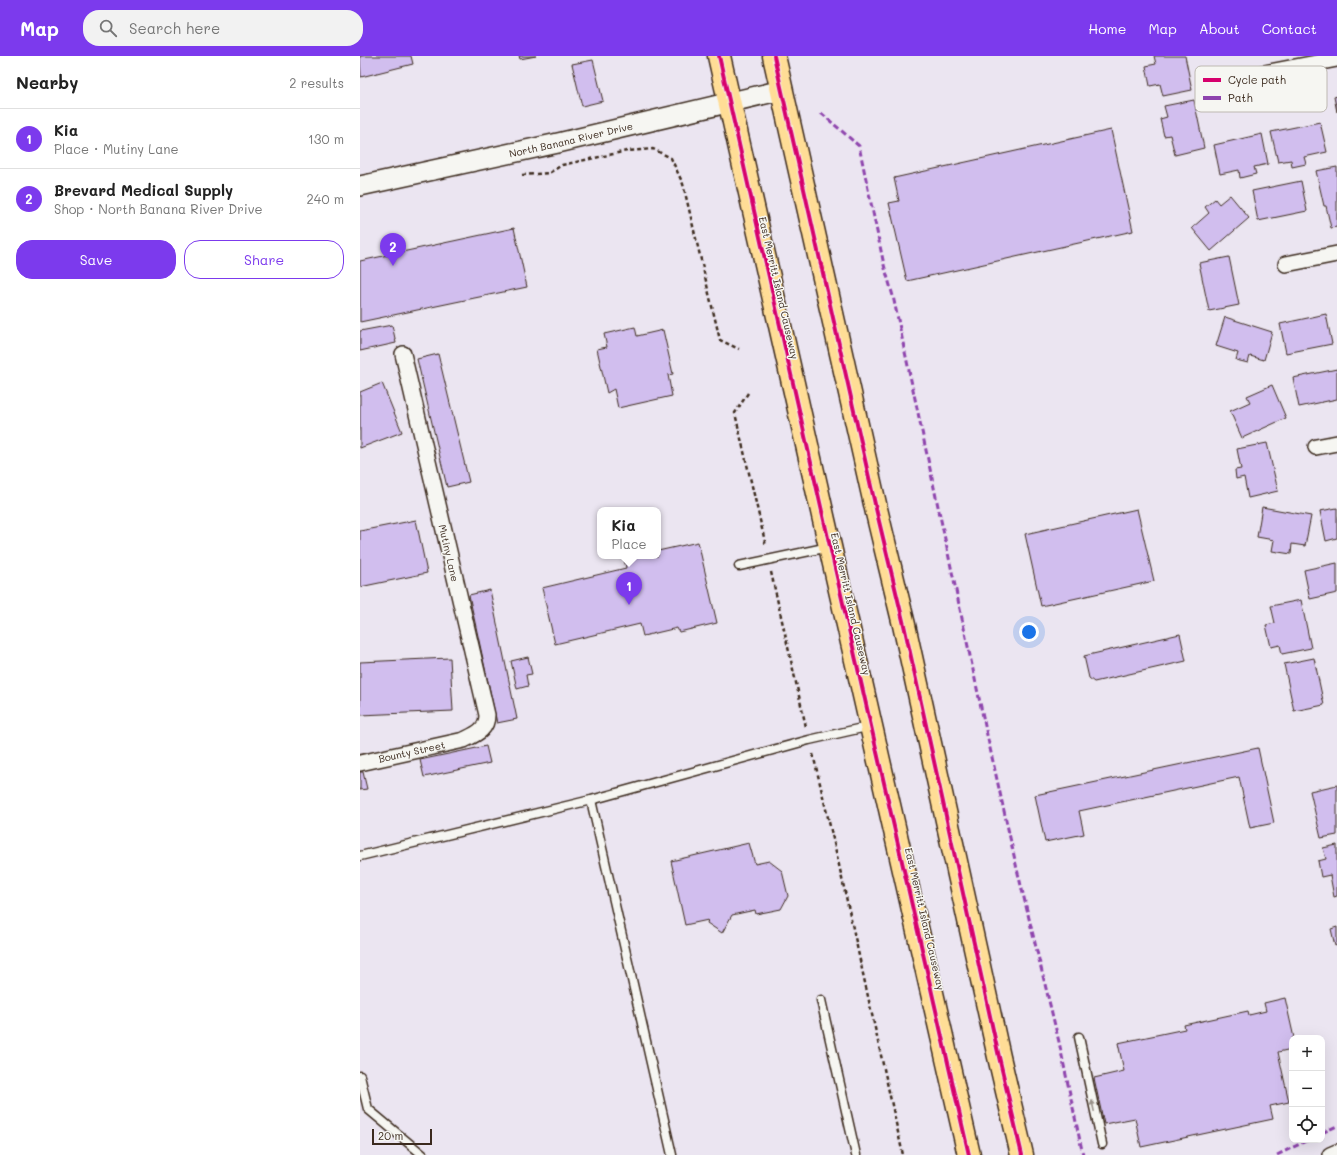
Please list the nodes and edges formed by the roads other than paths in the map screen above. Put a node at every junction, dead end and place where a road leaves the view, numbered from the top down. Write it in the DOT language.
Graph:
graph roads {
  1 [pos="719,56"];
  2 [pos="774,56"];
  3 [pos="1337,59"];
  4 [pos="1303,66"];
  5 [pos="782,90"];
  6 [pos="729,102"];
  7 [pos="360,186"];
  8 [pos="1337,254"];
  9 [pos="1286,264"];
  10 [pos="403,354"];
  11 [pos="1337,443"];
  12 [pos="1316,447"];
  13 [pos="830,546"];
  14 [pos="739,566"];
  15 [pos="872,726"];
  16 [pos="464,740"];
  17 [pos="360,763"];
  18 [pos="591,800"];
  19 [pos="360,856"];
  20 [pos="821,1000"];
  21 [pos="1078,1036"];
  22 [pos="360,1076"];
  23 [pos="1102,1144"];
  24 [pos="1337,1152"];
  25 [pos="423,1155"];
  26 [pos="672,1155"];
  27 [pos="856,1155"];
  28 [pos="969,1155"];
  29 [pos="1022,1155"];
  30 [pos="1330,1155"];
  1 -- 6 [label="main road, East Merritt Island Causeway"];
  2 -- 5 [label="main road"];
  3 -- 4 [label="street"];
  5 -- 6 [label="street, North Banana River Drive"];
  5 -- 29 [label="main road"];
  6 -- 7 [label="street, North Banana River Drive"];
  6 -- 13 [label="main road, East Merritt Island Causeway"];
  8 -- 9 [label="street"];
  10 -- 16 [label="street, Mutiny Lane"];
  11 -- 12 [label="street"];
  13 -- 14 [label="lane"];
  13 -- 15 [label="main road, East Merritt Island Causeway"];
  15 -- 18 [label="lane"];
  15 -- 28 [label="main road, East Merritt Island Causeway"];
  16 -- 17 [label="street, Bounty Street"];
  18 -- 19 [label="lane"];
  18 -- 26 [label="lane"];
  20 -- 27 [label="lane"];
  23 -- 21 [label="lane, one-way"];
  22 -- 25 [label="lane"];
  24 -- 30 [label="street"];
}
